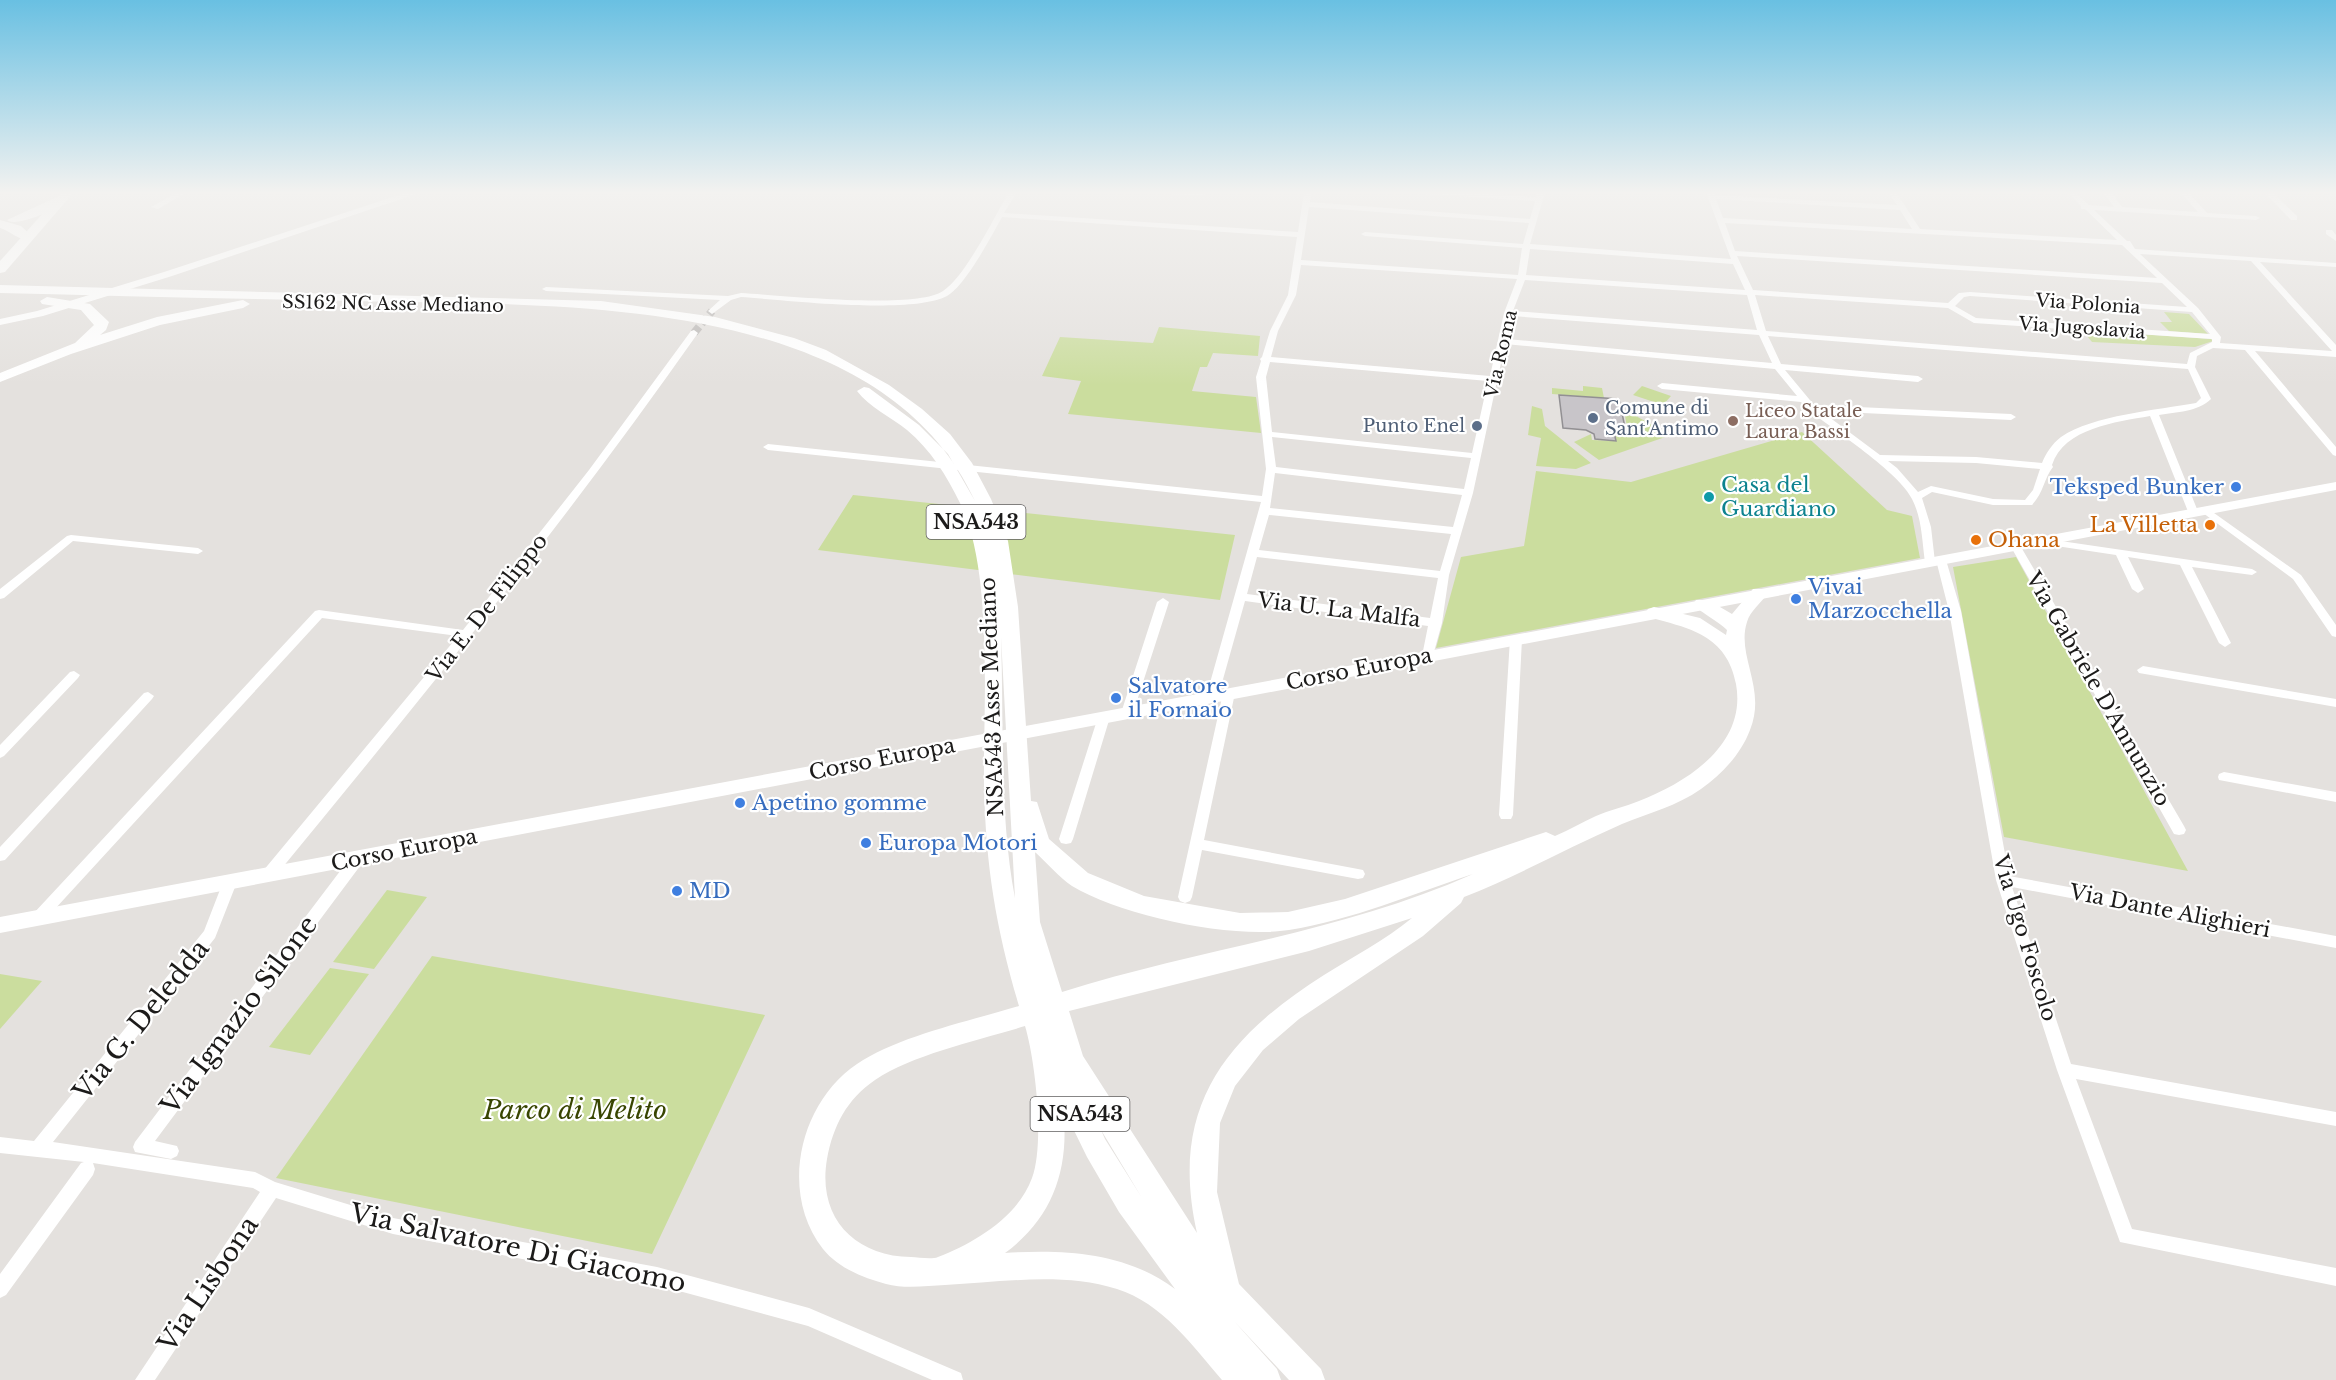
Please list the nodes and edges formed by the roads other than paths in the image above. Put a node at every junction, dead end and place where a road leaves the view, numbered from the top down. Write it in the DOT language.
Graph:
graph roads {
  1 [pos="10,256"];
  2 [pos="221,256"];
  3 [pos="973,256"];
  4 [pos="1297,256"];
  5 [pos="1525,256"];
  6 [pos="1706,256"];
  7 [pos="2139,256"];
  8 [pos="2214,256"];
  9 [pos="1734,258"];
  10 [pos="2253,259"];
  11 [pos="1296,262"];
  12 [pos="2336,265"];
  13 [pos="0,268"];
  14 [pos="1522,278"];
  15 [pos="2164,281"];
  16 [pos="546,289"];
  17 [pos="0,292"];
  18 [pos="1751,295"];
  19 [pos="728,298"];
  20 [pos="63,300"];
  21 [pos="257,301"];
  22 [pos="1950,306"];
  23 [pos="2195,310"];
  24 [pos="712,311"];
  25 [pos="1508,313"];
  26 [pos="0,322"];
  27 [pos="694,333"];
  28 [pos="1763,335"];
  29 [pos="2217,337"];
  30 [pos="1503,341"];
  31 [pos="785,345"];
  32 [pos="2210,345"];
  33 [pos="2248,348"];
  34 [pos="66,351"];
  35 [pos="2336,352"];
  36 [pos="1264,358"];
  37 [pos="1778,366"];
  38 [pos="2191,367"];
  39 [pos="0,378"];
  40 [pos="1495,379"];
  41 [pos="1918,379"];
  42 [pos="1662,386"];
  43 [pos="1803,399"];
  44 [pos="1811,408"];
  45 [pos="2154,414"];
  46 [pos="2011,417"];
  47 [pos="1267,434"];
  48 [pos="768,447"];
  49 [pos="2336,453"];
  50 [pos="1476,456"];
  51 [pos="1876,458"];
  52 [pos="2048,467"];
  53 [pos="1271,469"];
  54 [pos="2336,486"];
  55 [pos="1468,492"];
  56 [pos="1917,497"];
  57 [pos="1266,506"];
  58 [pos="2201,512"];
  59 [pos="1457,531"];
  60 [pos="2047,542"];
  61 [pos="2016,547"];
  62 [pos="198,551"];
  63 [pos="2120,552"];
  64 [pos="1254,553"];
  65 [pos="1935,561"];
  66 [pos="2184,562"];
  67 [pos="2252,572"];
  68 [pos="1444,575"];
  69 [pos="2138,589"];
  70 [pos="1759,593"];
  71 [pos="0,595"];
  72 [pos="1241,597"];
  73 [pos="1163,602"];
  74 [pos="1702,604"];
  75 [pos="1654,613"];
  76 [pos="1436,623"];
  77 [pos="1736,628"];
  78 [pos="1711,629"];
  79 [pos="2336,633"];
  80 [pos="468,634"];
  81 [pos="1516,639"];
  82 [pos="2225,643"];
  83 [pos="1428,656"];
  84 [pos="1740,659"];
  85 [pos="2144,670"];
  86 [pos="74,675"];
  87 [pos="1221,695"];
  88 [pos="148,696"];
  89 [pos="2336,704"];
  90 [pos="1127,713"];
  91 [pos="1104,717"];
  92 [pos="0,753"];
  93 [pos="1019,774"];
  94 [pos="2224,777"];
  95 [pos="2336,797"];
  96 [pos="1506,815"];
  97 [pos="1612,820"];
  98 [pos="2179,830"];
  99 [pos="1066,839"];
  100 [pos="1196,844"];
  101 [pos="0,856"];
  102 [pos="358,858"];
  103 [pos="1358,874"];
  104 [pos="268,875"];
  105 [pos="2003,880"];
  106 [pos="230,882"];
  107 [pos="1461,889"];
  108 [pos="1185,897"];
  109 [pos="38,918"];
  110 [pos="0,925"];
  111 [pos="2336,942"];
  112 [pos="1041,1039"];
  113 [pos="2065,1070"];
  114 [pos="2336,1119"];
  115 [pos="0,1145"];
  116 [pos="37,1150"];
  117 [pos="171,1151"];
  118 [pos="87,1169"];
  119 [pos="1130,1181"];
  120 [pos="272,1188"];
  121 [pos="908,1273"];
  122 [pos="2336,1277"];
  123 [pos="0,1289"];
  124 [pos="1226,1291"];
  125 [pos="144,1380"];
  126 [pos="954,1380"];
  127 [pos="1242,1380"];
  128 [pos="1266,1380"];
  129 [pos="1310,1380"];
  1 -- 13 [label="main road"];
  2 -- 26 [label="street"];
  3 -- 19 [label="street"];
  4 -- 11 [label="street"];
  5 -- 14 [label="street, Via Roma"];
  6 -- 9 [label="street"];
  7 -- 15 [label="street"];
  8 -- 10 [label="street"];
  9 -- 15 [label="street"];
  9 -- 18 [label="street"];
  10 -- 12 [label="street"];
  10 -- 35 [label="street"];
  11 -- 14 [label="street"];
  11 -- 36 [label="street"];
  14 -- 18 [label="street"];
  14 -- 25 [label="street, Via Roma"];
  15 -- 23 [label="street"];
  16 -- 19 [label="street"];
  17 -- 20 [label="main road"];
  17 -- 31 [label="main road"];
  18 -- 22 [label="street"];
  18 -- 28 [label="street"];
  19 -- 24 [label="street"];
  20 -- 21 [label="main road, SS162 NC Asse Mediano"];
  20 -- 34 [label="main road"];
  21 -- 31 [label="main road, SS162 NC Asse Mediano"];
  21 -- 34 [label="main road"];
  22 -- 23 [label="street, Via Polonia"];
  22 -- 29 [label="street, Via Jugoslavia"];
  23 -- 29 [label="street"];
  25 -- 28 [label="street"];
  25 -- 30 [label="street, Via Roma"];
  27 -- 80 [label="street, Via E. De Filippo"];
  28 -- 37 [label="street"];
  28 -- 38 [label="street"];
  29 -- 32 [label="street"];
  30 -- 37 [label="street"];
  30 -- 40 [label="street, Via Roma"];
  31 -- 93 [label="main road, NSA543 Asse Mediano / NSA543"];
  31 -- 112 [label="main road, NSA543 Asse Mediano / NSA543"];
  32 -- 33 [label="street"];
  32 -- 38 [label="street"];
  33 -- 35 [label="street"];
  33 -- 49 [label="street"];
  34 -- 39 [label="main road"];
  36 -- 40 [label="street"];
  36 -- 47 [label="street"];
  37 -- 41 [label="street"];
  37 -- 43 [label="street"];
  38 -- 45 [label="street"];
  40 -- 50 [label="street, Via Roma"];
  42 -- 43 [label="street"];
  43 -- 44 [label="street"];
  44 -- 46 [label="street"];
  44 -- 51 [label="street"];
  45 -- 52 [label="street"];
  45 -- 58 [label="street"];
  47 -- 50 [label="street"];
  47 -- 53 [label="street"];
  48 -- 57 [label="street"];
  50 -- 55 [label="street, Via Roma"];
  51 -- 52 [label="street"];
  51 -- 56 [label="street"];
  52 -- 56 [label="street"];
  53 -- 55 [label="street"];
  53 -- 57 [label="street"];
  54 -- 58 [label="main road, Corso Europa"];
  55 -- 59 [label="street, Via Roma"];
  56 -- 65 [label="street, Via Ugo Foscolo"];
  57 -- 59 [label="street"];
  57 -- 64 [label="street"];
  58 -- 60 [label="main road, Corso Europa"];
  58 -- 79 [label="street"];
  59 -- 68 [label="street, Via Roma"];
  60 -- 61 [label="main road, Corso Europa"];
  60 -- 63 [label="street"];
  61 -- 65 [label="main road, Corso Europa"];
  61 -- 98 [label="street, Via Gabriele D'Annunzio"];
  62 -- 71 [label="street"];
  63 -- 66 [label="street"];
  63 -- 69 [label="street"];
  64 -- 68 [label="street"];
  64 -- 72 [label="street"];
  65 -- 70 [label="main road, Corso Europa"];
  65 -- 105 [label="street, Via Ugo Foscolo"];
  66 -- 67 [label="street"];
  66 -- 82 [label="street"];
  68 -- 76 [label="street, Via Roma"];
  70 -- 74 [label="main road, Corso Europa"];
  70 -- 77 [label="main road"];
  72 -- 76 [label="street, Via U. La Malfa"];
  72 -- 87 [label="street"];
  73 -- 90 [label="street"];
  74 -- 75 [label="main road, Corso Europa"];
  74 -- 77 [label="main road"];
  74 -- 78 [label="main road"];
  75 -- 78 [label="main road"];
  75 -- 81 [label="main road, Corso Europa"];
  76 -- 83 [label="street, Via Roma"];
  77 -- 84 [label="main road"];
  78 -- 84 [label="main road"];
  80 -- 104 [label="street, Via E. De Filippo"];
  80 -- 109 [label="street"];
  81 -- 83 [label="main road, Corso Europa"];
  81 -- 96 [label="street"];
  83 -- 87 [label="main road, Corso Europa"];
  84 -- 97 [label="main road"];
  85 -- 89 [label="street"];
  86 -- 92 [label="street"];
  87 -- 90 [label="main road, Corso Europa"];
  87 -- 100 [label="street"];
  88 -- 101 [label="street"];
  90 -- 91 [label="main road, Corso Europa"];
  91 -- 99 [label="street"];
  91 -- 102 [label="main road, Corso Europa"];
  93 -- 97 [label="main road"];
  93 -- 119 [label="main road, NSA543 Asse Mediano / NSA543"];
  94 -- 95 [label="street"];
  97 -- 107 [label="main road"];
  100 -- 103 [label="street"];
  100 -- 108 [label="street"];
  102 -- 104 [label="main road, Corso Europa"];
  102 -- 117 [label="street, Via Ignazio Silone"];
  104 -- 106 [label="main road, Corso Europa"];
  105 -- 111 [label="street, Via Dante Alighieri"];
  105 -- 113 [label="street, Via Ugo Foscolo"];
  106 -- 109 [label="main road, Corso Europa"];
  106 -- 116 [label="street, Via G. Deledda"];
  107 -- 121 [label="main road"];
  107 -- 124 [label="main road"];
  109 -- 110 [label="main road, Corso Europa"];
  112 -- 119 [label="main road, NSA543 Asse Mediano / NSA543"];
  112 -- 121 [label="main road"];
  113 -- 114 [label="street"];
  113 -- 122 [label="street, Via Ugo Foscolo"];
  115 -- 116 [label="street, Via Salvatore Di Giacomo"];
  116 -- 120 [label="street, Via Salvatore Di Giacomo"];
  118 -- 123 [label="street"];
  119 -- 124 [label="main road"];
  119 -- 128 [label="main road"];
  120 -- 125 [label="street, Via Lisbona"];
  120 -- 126 [label="street, Via Salvatore Di Giacomo"];
  121 -- 127 [label="main road"];
  124 -- 129 [label="main road"];
}
